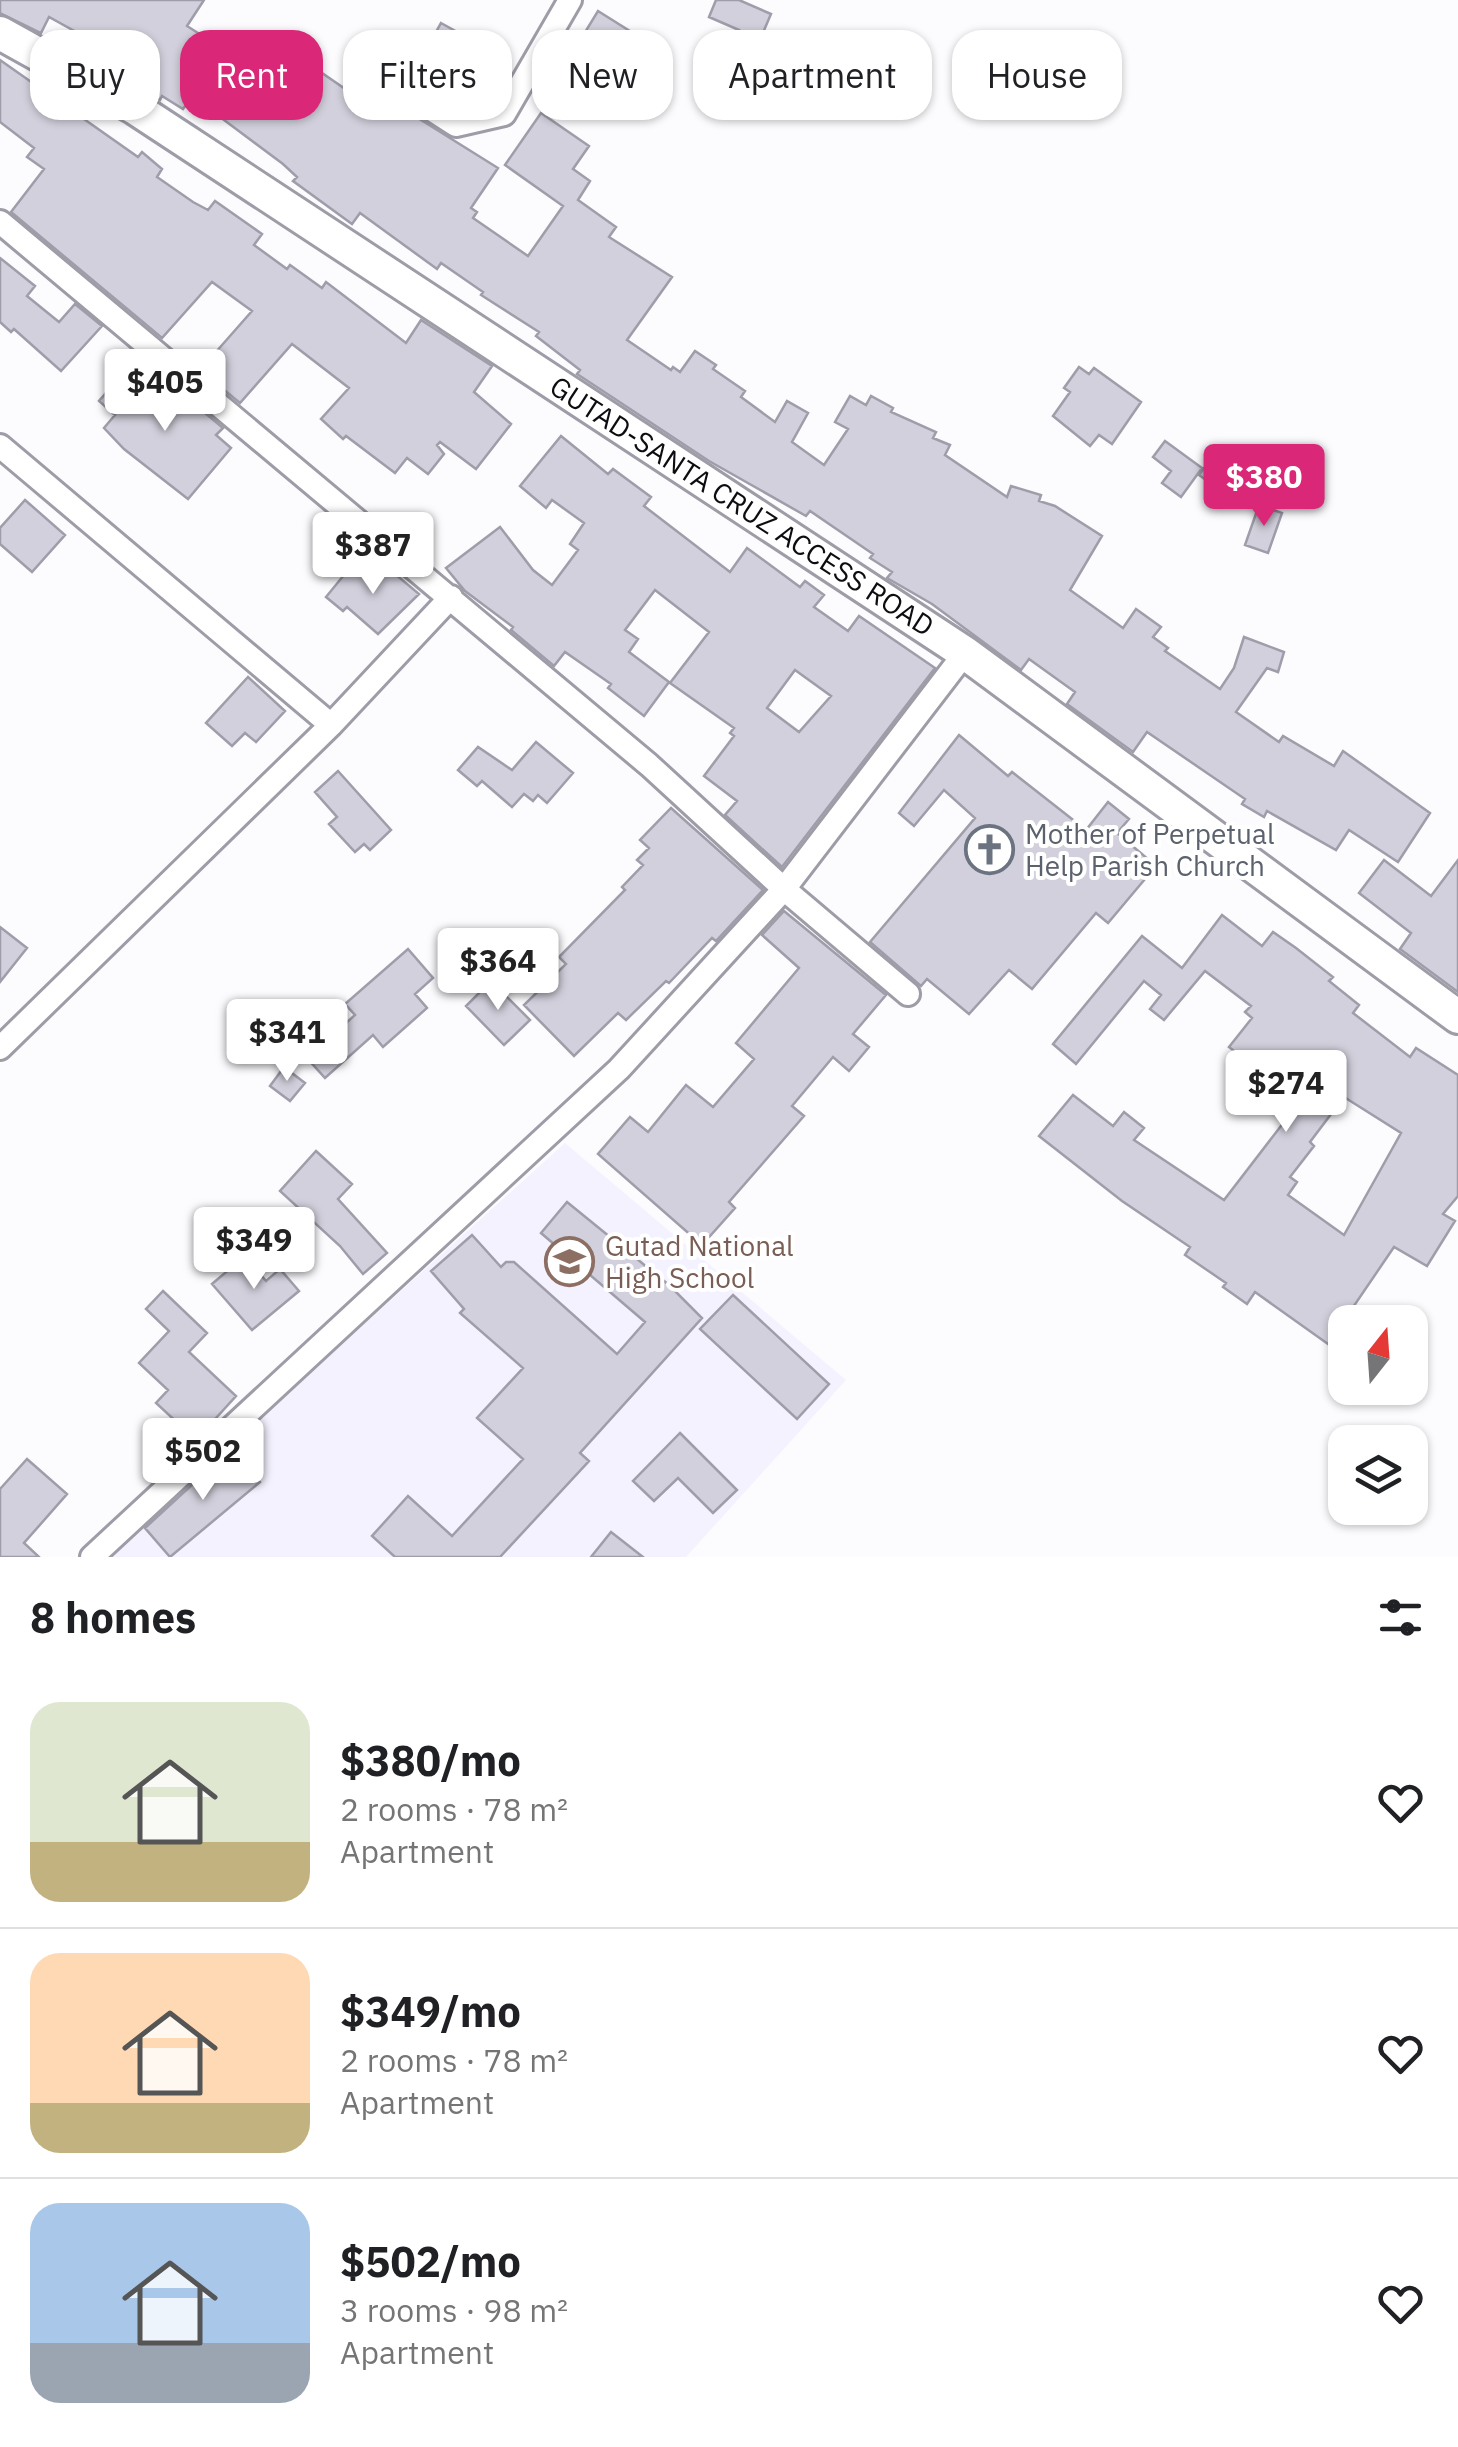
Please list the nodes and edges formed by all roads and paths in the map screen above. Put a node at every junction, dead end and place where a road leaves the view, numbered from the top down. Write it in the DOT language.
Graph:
graph roads {
  1 [pos="570,0"];
  2 [pos="0,32"];
  3 [pos="512,100"];
  4 [pos="448,120"];
  5 [pos="478,120"];
  6 [pos="0,222"];
  7 [pos="0,446"];
  8 [pos="451,598"];
  9 [pos="964,653"];
  10 [pos="331,725"];
  11 [pos="784,889"];
  12 [pos="908,994"];
  13 [pos="1458,1017"];
  14 [pos="0,1048"];
  15 [pos="92,1557"];
  1 -- 3 [label="street"];
  2 -- 9 [label="main road, GUTAD-SANTA CRUZ ACCESS ROAD"];
  4 -- 5 [label="street"];
  6 -- 8 [label="street"];
  7 -- 10 [label="street"];
  8 -- 10 [label="street"];
  8 -- 11 [label="street"];
  9 -- 11 [label="street"];
  9 -- 13 [label="main road, GUTAD-SANTA CRUZ ACCESS ROAD"];
  10 -- 14 [label="street"];
  11 -- 12 [label="street"];
  11 -- 15 [label="street"];
}
